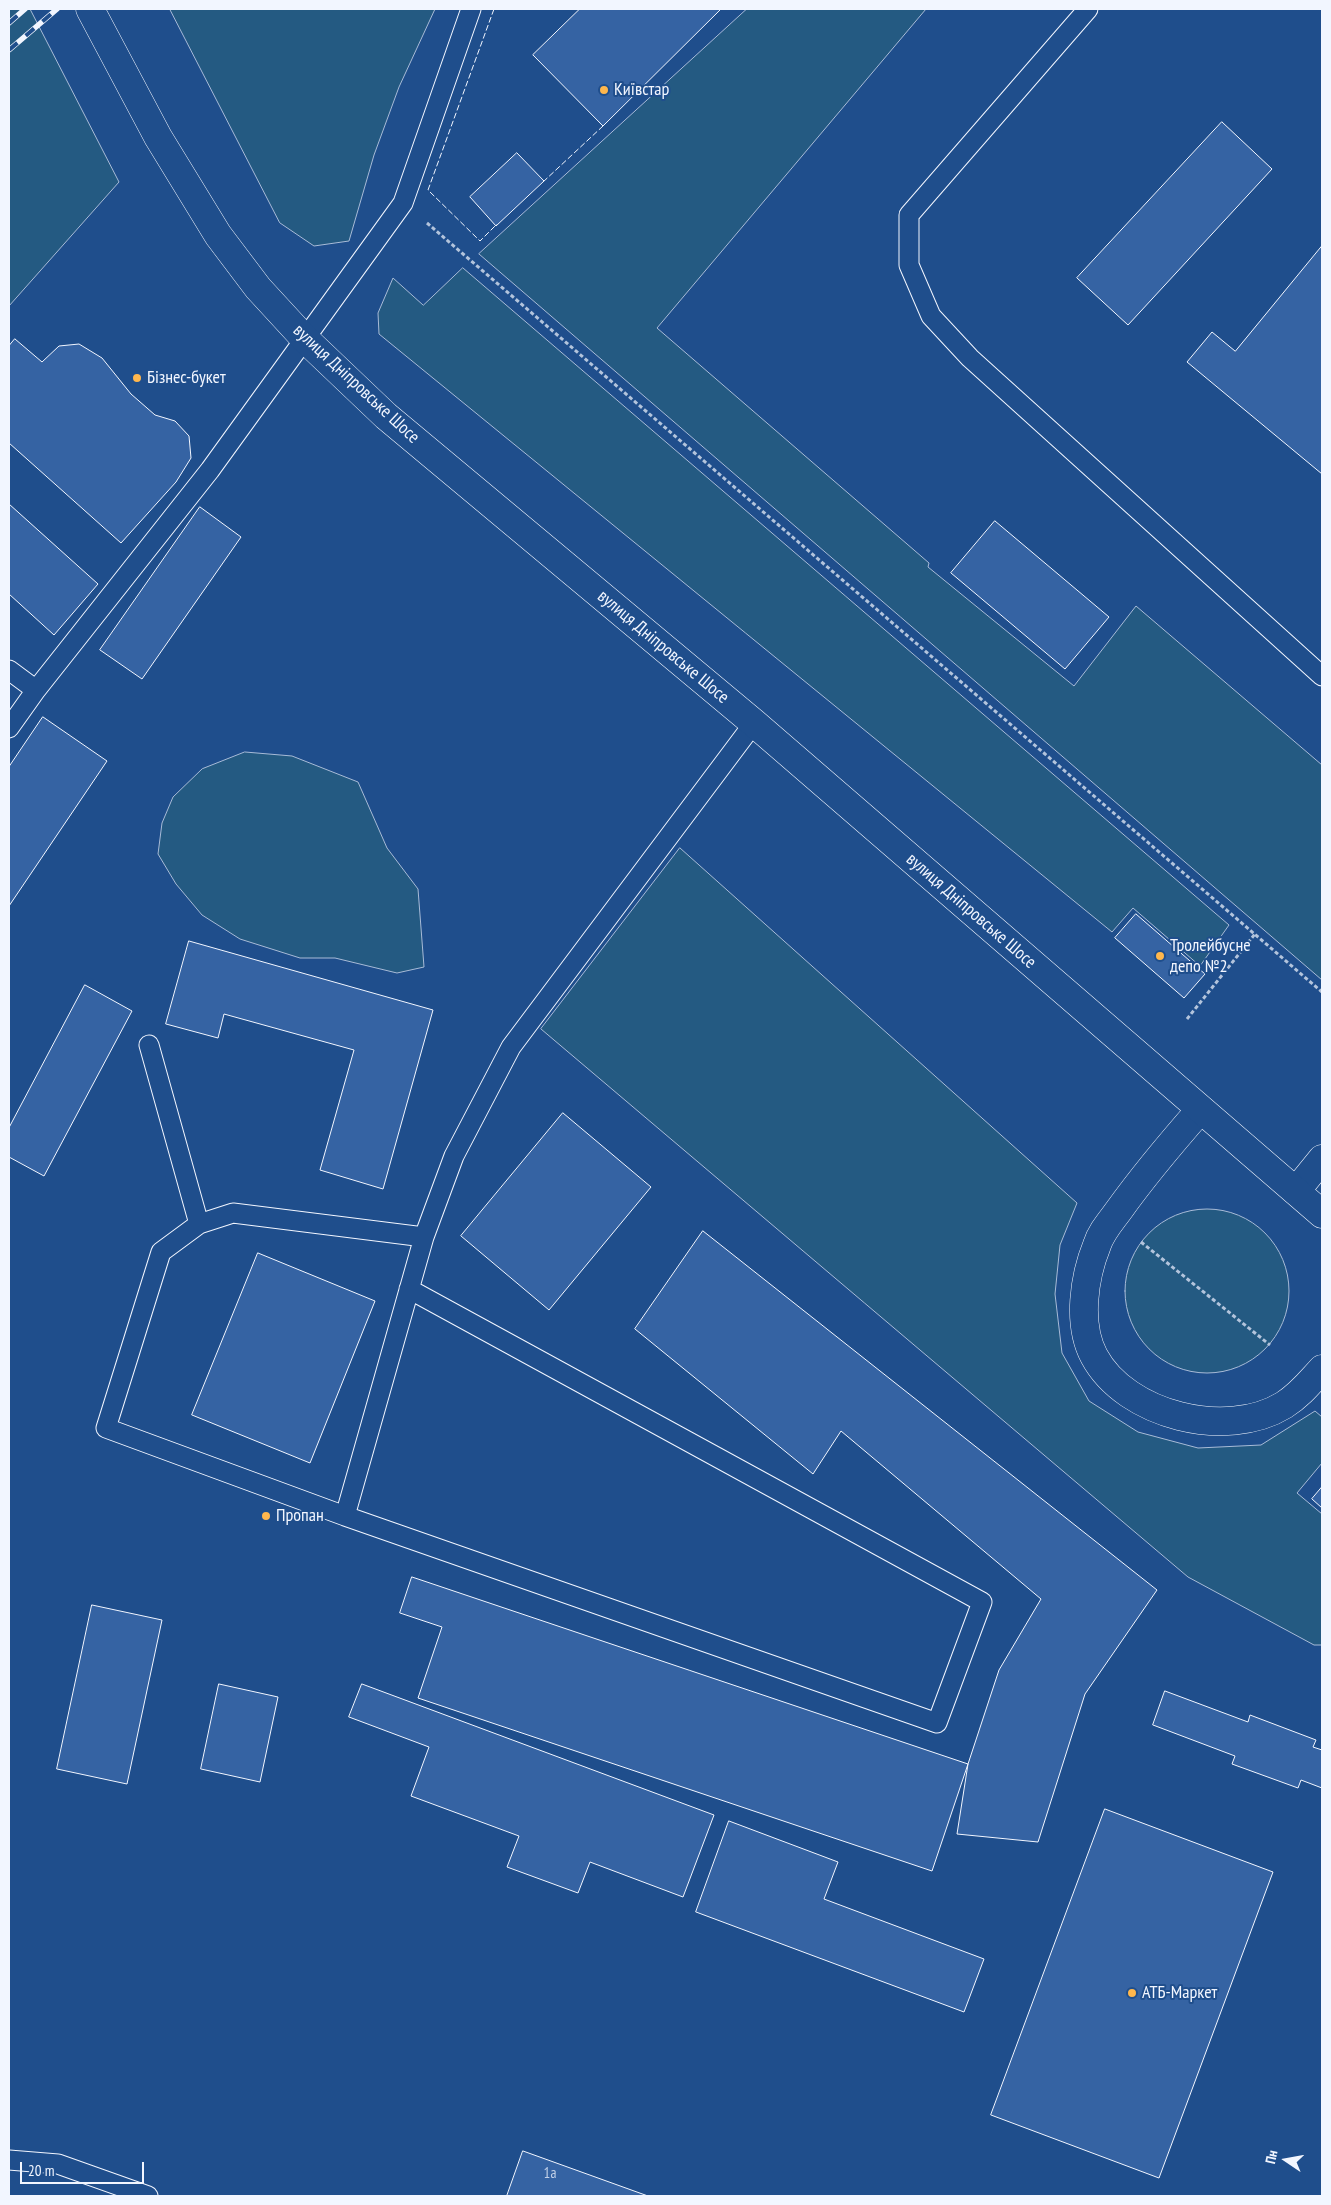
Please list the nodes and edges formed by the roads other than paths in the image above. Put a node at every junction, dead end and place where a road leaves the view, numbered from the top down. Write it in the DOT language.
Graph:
graph roads {
  1 [pos="90,9"];
  2 [pos="470,9"];
  3 [pos="1088,9"];
  4 [pos="304,338"];
  5 [pos="9,670"];
  6 [pos="1322,676"];
  7 [pos="36,690"];
  8 [pos="754,723"];
  9 [pos="9,728"];
  10 [pos="149,1045"];
  11 [pos="1200,1110"];
  12 [pos="1322,1159"];
  13 [pos="1296,1191"];
  14 [pos="1322,1214"];
  15 [pos="198,1224"];
  16 [pos="424,1237"];
  17 [pos="409,1289"];
  18 [pos="1322,1368"];
  19 [pos="345,1516"];
  20 [pos="9,2160"];
  21 [pos="148,2196"];
  1 -- 4 [label="main road, вулиця Дніпровське Шосе"];
  2 -- 4 [label="lane"];
  3 -- 6 [label="lane"];
  4 -- 7 [label="lane"];
  4 -- 8 [label="main road, вулиця Дніпровське Шосе"];
  5 -- 7 [label="lane"];
  7 -- 9 [label="lane"];
  8 -- 11 [label="main road, вулиця Дніпровське Шосе"];
  8 -- 16 [label="lane"];
  10 -- 15 [label="lane"];
  11 -- 13 [label="main road, вулиця Дніпровське Шосе"];
  11 -- 18 [label="main road"];
  12 -- 13 [label="main road"];
  13 -- 14 [label="main road, вулиця Дніпровське Шосе"];
  15 -- 16 [label="lane"];
  15 -- 19 [label="lane"];
  16 -- 17 [label="lane"];
  17 -- 19 [label="lane"];
  17 -- 19 [label="lane"];
  20 -- 21 [label="lane"];
}
